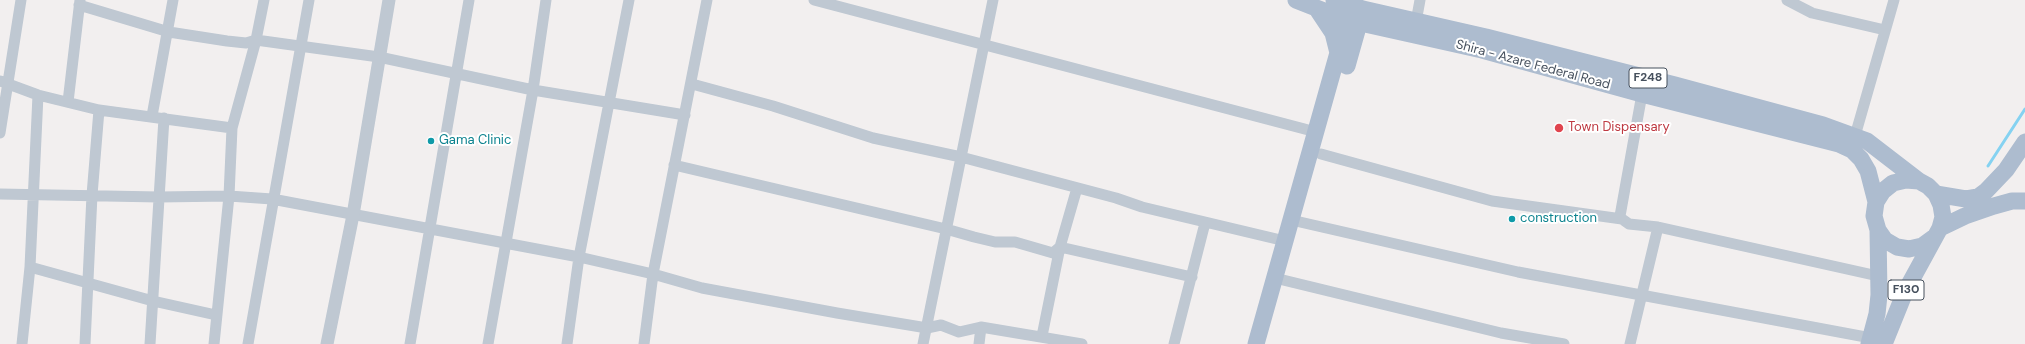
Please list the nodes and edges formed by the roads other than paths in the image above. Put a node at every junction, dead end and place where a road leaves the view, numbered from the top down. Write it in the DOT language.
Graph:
graph roads {
  1 [pos="21,0"];
  2 [pos="173,0"];
  3 [pos="264,0"];
  4 [pos="309,0"];
  5 [pos="389,0"];
  6 [pos="469,0"];
  7 [pos="546,0"];
  8 [pos="629,0"];
  9 [pos="708,0"];
  10 [pos="814,0"];
  11 [pos="993,0"];
  12 [pos="1296,0"];
  13 [pos="1334,0"];
  14 [pos="1420,0"];
  15 [pos="1787,0"];
  16 [pos="1894,0"];
  17 [pos="79,2"];
  18 [pos="1317,9"];
  19 [pos="1355,14"];
  20 [pos="1416,22"];
  21 [pos="1388,29"];
  22 [pos="1885,30"];
  23 [pos="169,32"];
  24 [pos="256,40"];
  25 [pos="984,44"];
  26 [pos="301,46"];
  27 [pos="1344,54"];
  28 [pos="379,58"];
  29 [pos="456,74"];
  30 [pos="4,82"];
  31 [pos="692,84"];
  32 [pos="533,90"];
  33 [pos="1642,94"];
  34 [pos="38,95"];
  35 [pos="68,102"];
  36 [pos="609,102"];
  37 [pos="1715,103"];
  38 [pos="99,110"];
  39 [pos="685,115"];
  40 [pos="152,116"];
  41 [pos="164,118"];
  42 [pos="232,128"];
  43 [pos="1316,132"];
  44 [pos="0,133"];
  45 [pos="1855,136"];
  46 [pos="2025,142"];
  47 [pos="1321,154"];
  48 [pos="960,157"];
  49 [pos="674,165"];
  50 [pos="1919,181"];
  51 [pos="1077,188"];
  52 [pos="0,194"];
  53 [pos="1936,194"];
  54 [pos="33,195"];
  55 [pos="92,195"];
  56 [pos="229,196"];
  57 [pos="159,198"];
  58 [pos="272,199"];
  59 [pos="2025,201"];
  60 [pos="1876,202"];
  61 [pos="353,214"];
  62 [pos="1622,219"];
  63 [pos="1300,222"];
  64 [pos="1205,223"];
  65 [pos="1658,227"];
  66 [pos="430,228"];
  67 [pos="946,229"];
  68 [pos="1878,230"];
  69 [pos="1936,233"];
  70 [pos="1284,241"];
  71 [pos="505,243"];
  72 [pos="1060,247"];
  73 [pos="579,257"];
  74 [pos="30,267"];
  75 [pos="653,274"];
  76 [pos="1878,276"];
  77 [pos="1192,277"];
  78 [pos="1283,280"];
  79 [pos="88,283"];
  80 [pos="1642,295"];
  81 [pos="153,301"];
  82 [pos="216,315"];
  83 [pos="982,327"];
  84 [pos="927,328"];
  85 [pos="1501,333"];
  86 [pos="1042,336"];
  87 [pos="1875,342"];
  88 [pos="22,344"];
  89 [pos="85,344"];
  90 [pos="150,344"];
  91 [pos="214,344"];
  92 [pos="248,344"];
  93 [pos="327,344"];
  94 [pos="410,344"];
  95 [pos="488,344"];
  96 [pos="566,344"];
  97 [pos="644,344"];
  98 [pos="923,344"];
  99 [pos="979,344"];
  100 [pos="1082,344"];
  101 [pos="1174,344"];
  102 [pos="1256,344"];
  103 [pos="1264,344"];
  104 [pos="1500,344"];
  105 [pos="1564,344"];
  106 [pos="1630,344"];
  1 -- 30 [label="street"];
  2 -- 23 [label="street"];
  3 -- 24 [label="street"];
  4 -- 26 [label="street"];
  5 -- 28 [label="street"];
  6 -- 29 [label="street"];
  7 -- 32 [label="street"];
  8 -- 36 [label="street"];
  9 -- 31 [label="street"];
  10 -- 25 [label="street"];
  11 -- 25 [label="street"];
  12 -- 18 [label="main road, Shira - Azare Federal Road / F248"];
  13 -- 19 [label="main road, Shira - Azare Federal Road / F248"];
  14 -- 20 [label="street"];
  15 -- 22 [label="street"];
  16 -- 22 [label="street"];
  17 -- 23 [label="street"];
  17 -- 35 [label="street"];
  18 -- 19 [label="main road, Shira - Azare Federal Road / F248"];
  18 -- 27 [label="main road"];
  19 -- 20 [label="main road, Shira - Azare Federal Road / F248"];
  19 -- 21 [label="main road, Shira - Azare Federal Road / F248"];
  19 -- 27 [label="main road"];
  20 -- 37 [label="main road, Shira - Azare Federal Road / F248"];
  21 -- 27 [label="main road"];
  21 -- 33 [label="main road, Shira - Azare Federal Road / F248"];
  22 -- 45 [label="street"];
  23 -- 24 [label="street"];
  23 -- 40 [label="street"];
  24 -- 26 [label="street"];
  24 -- 42 [label="street"];
  25 -- 43 [label="street"];
  25 -- 48 [label="street"];
  26 -- 28 [label="street"];
  26 -- 58 [label="street"];
  27 -- 43 [label="main road"];
  27 -- 47 [label="main road"];
  28 -- 29 [label="street"];
  28 -- 61 [label="street"];
  29 -- 32 [label="street"];
  29 -- 66 [label="street"];
  30 -- 34 [label="street"];
  30 -- 44 [label="street"];
  31 -- 39 [label="street"];
  31 -- 48 [label="street"];
  32 -- 36 [label="street"];
  32 -- 71 [label="street"];
  33 -- 37 [label="main road, Shira - Azare Federal Road / F248"];
  33 -- 62 [label="street"];
  34 -- 35 [label="street"];
  34 -- 54 [label="street"];
  35 -- 38 [label="street"];
  36 -- 39 [label="street"];
  36 -- 73 [label="street"];
  37 -- 45 [label="main road, Shira - Azare Federal Road / F248"];
  37 -- 60 [label="main road, Shira - Azare Federal Road / F248"];
  38 -- 40 [label="street"];
  38 -- 55 [label="street"];
  39 -- 49 [label="street"];
  40 -- 41 [label="street"];
  41 -- 42 [label="street"];
  41 -- 57 [label="street"];
  42 -- 56 [label="street"];
  43 -- 70 [label="main road"];
  45 -- 50 [label="main road, Shira - Azare Federal Road / F248"];
  46 -- 53 [label="main road"];
  47 -- 62 [label="street"];
  47 -- 63 [label="main road"];
  48 -- 51 [label="street"];
  48 -- 67 [label="street"];
  49 -- 67 [label="street"];
  49 -- 75 [label="street"];
  50 -- 53 [label="main road"];
  50 -- 60 [label="main road"];
  51 -- 64 [label="street"];
  51 -- 72 [label="street"];
  52 -- 54 [label="street"];
  53 -- 69 [label="main road, F130"];
  54 -- 55 [label="street"];
  54 -- 74 [label="street"];
  55 -- 57 [label="street"];
  55 -- 79 [label="street"];
  56 -- 57 [label="street"];
  56 -- 58 [label="street"];
  56 -- 82 [label="street"];
  57 -- 81 [label="street"];
  58 -- 61 [label="street"];
  58 -- 92 [label="street"];
  59 -- 69 [label="main road"];
  60 -- 68 [label="main road, F130"];
  61 -- 66 [label="street"];
  61 -- 93 [label="street"];
  62 -- 65 [label="street"];
  63 -- 78 [label="main road"];
  63 -- 80 [label="street"];
  64 -- 70 [label="street"];
  64 -- 77 [label="street"];
  65 -- 76 [label="street"];
  65 -- 80 [label="street"];
  66 -- 71 [label="street"];
  66 -- 94 [label="street"];
  67 -- 72 [label="street"];
  67 -- 84 [label="street"];
  68 -- 69 [label="main road"];
  68 -- 76 [label="main road, F130"];
  69 -- 87 [label="main road, F130"];
  70 -- 102 [label="main road"];
  71 -- 73 [label="street"];
  71 -- 95 [label="street"];
  72 -- 77 [label="street"];
  72 -- 86 [label="street"];
  73 -- 75 [label="street"];
  73 -- 96 [label="street"];
  74 -- 79 [label="street"];
  74 -- 88 [label="street"];
  75 -- 84 [label="street"];
  75 -- 97 [label="street"];
  76 -- 87 [label="main road, F130"];
  77 -- 101 [label="street"];
  78 -- 85 [label="street"];
  78 -- 103 [label="main road"];
  79 -- 81 [label="street"];
  79 -- 89 [label="street"];
  80 -- 87 [label="street"];
  80 -- 106 [label="street"];
  81 -- 82 [label="street"];
  81 -- 90 [label="street"];
  82 -- 91 [label="street"];
  83 -- 84 [label="street"];
  83 -- 86 [label="street"];
  83 -- 99 [label="street"];
  84 -- 98 [label="street"];
  85 -- 104 [label="street"];
  85 -- 105 [label="street"];
  86 -- 100 [label="street"];
}
